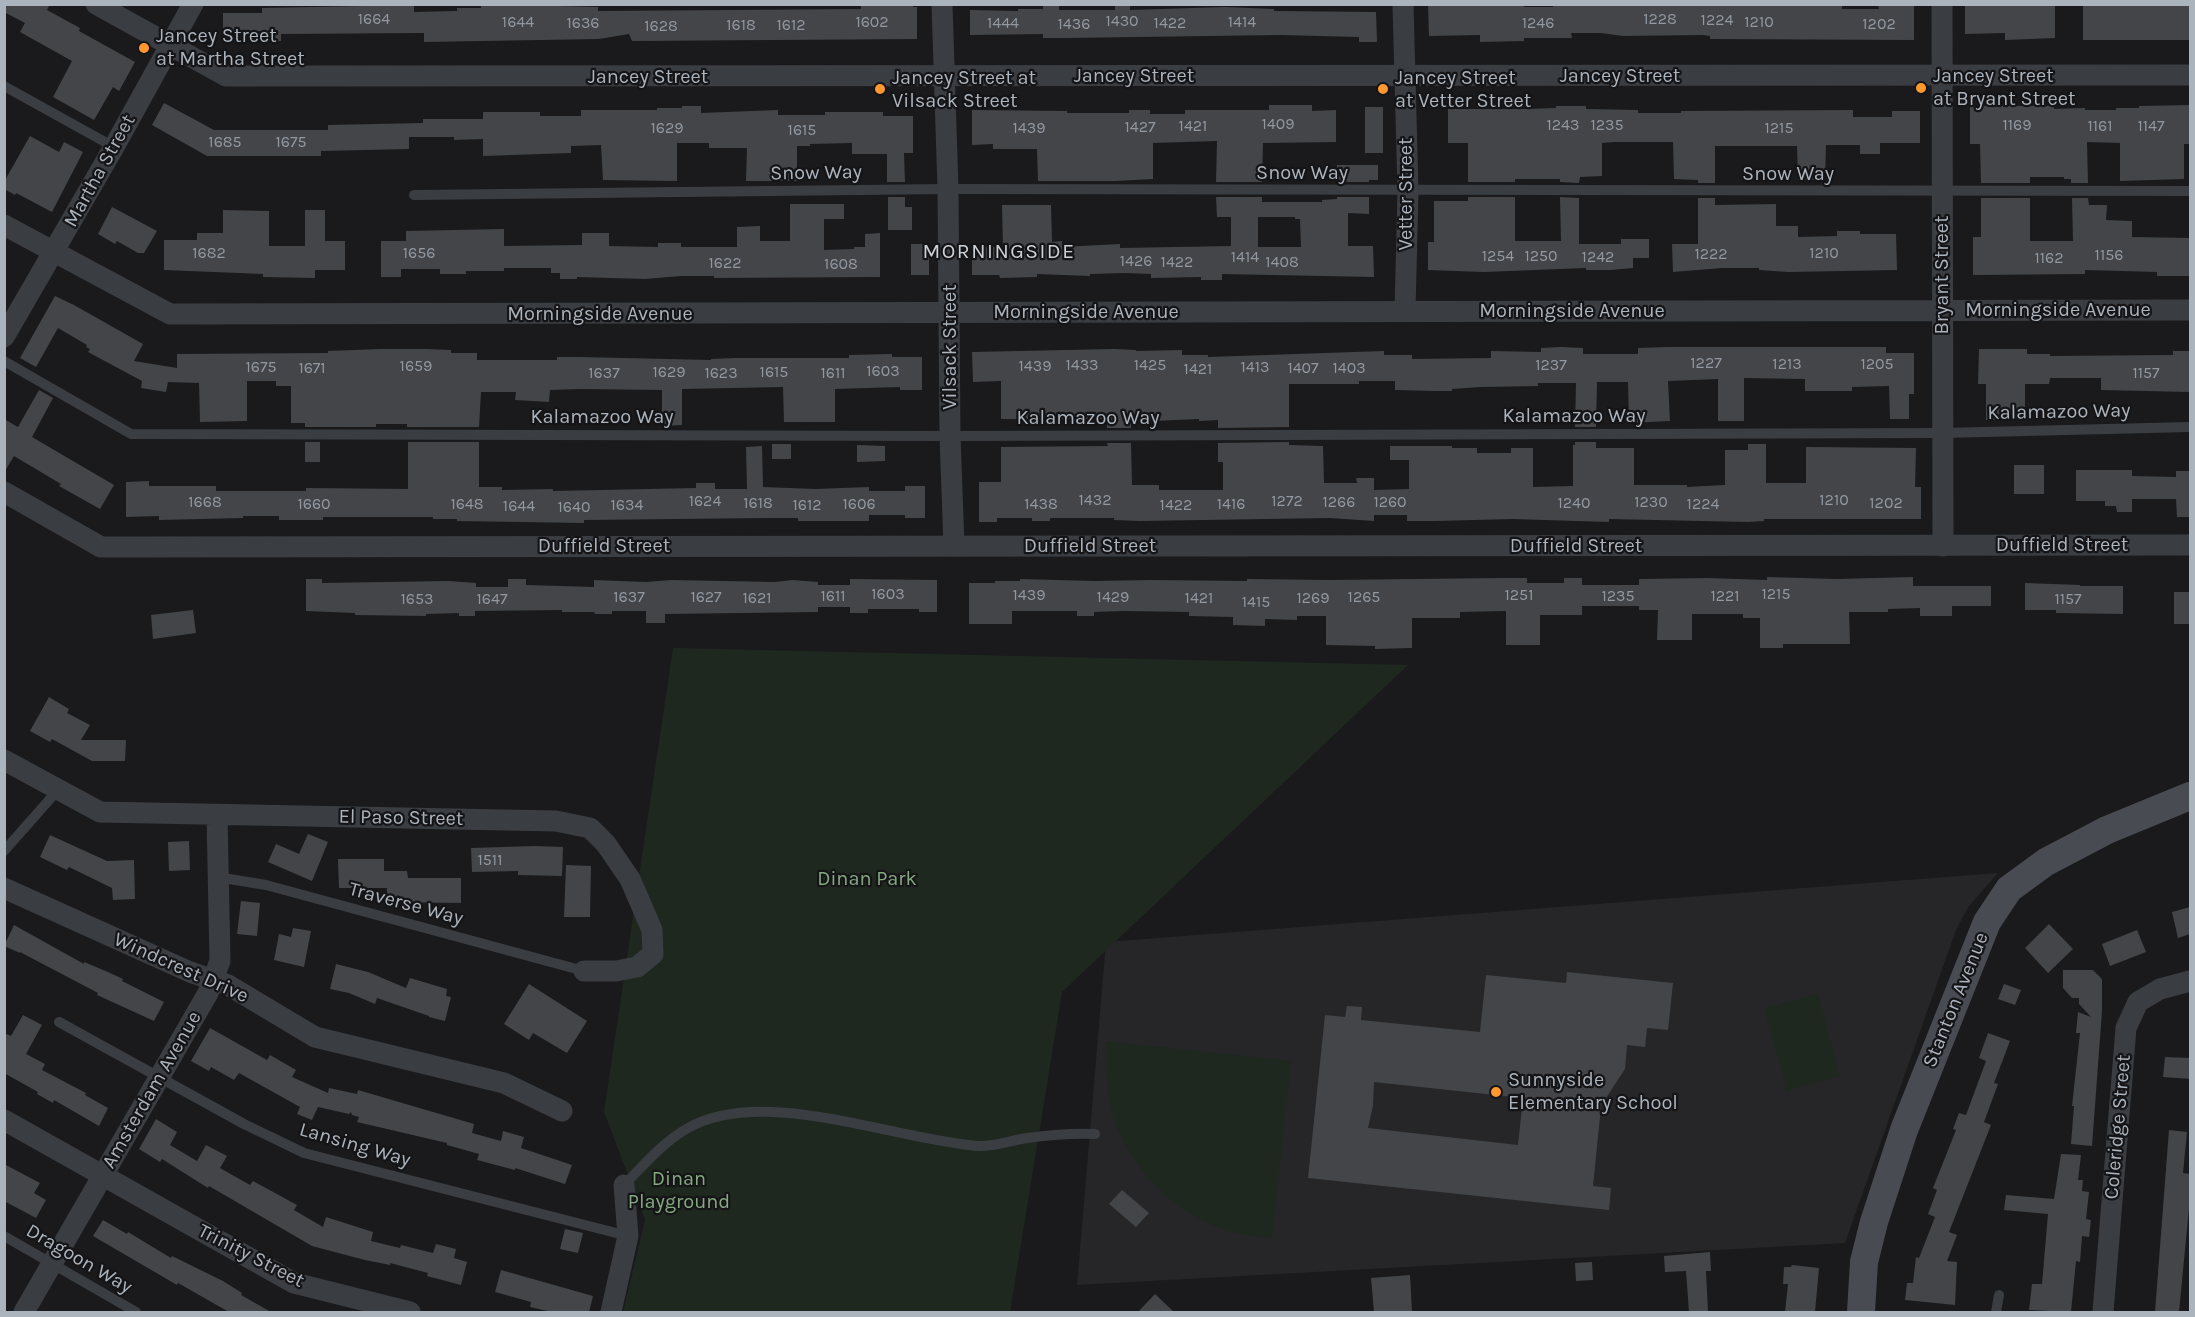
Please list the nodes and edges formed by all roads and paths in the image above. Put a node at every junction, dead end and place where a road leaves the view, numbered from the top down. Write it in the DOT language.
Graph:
graph roads {
  1 [pos="96,4"];
  2 [pos="193,4"];
  3 [pos="942,4"];
  4 [pos="1403,4"];
  5 [pos="1942,4"];
  6 [pos="169,45"];
  7 [pos="2190,75"];
  8 [pos="1404,76"];
  9 [pos="1942,76"];
  10 [pos="944,77"];
  11 [pos="4,86"];
  12 [pos="114,147"];
  13 [pos="948,189"];
  14 [pos="1408,191"];
  15 [pos="2190,191"];
  16 [pos="1942,192"];
  17 [pos="414,195"];
  18 [pos="4,225"];
  19 [pos="54,253"];
  20 [pos="1942,310"];
  21 [pos="2190,310"];
  22 [pos="1405,311"];
  23 [pos="951,313"];
  24 [pos="4,338"];
  25 [pos="4,361"];
  26 [pos="2190,427"];
  27 [pos="1943,433"];
  28 [pos="950,436"];
  29 [pos="4,492"];
  30 [pos="2190,545"];
  31 [pos="954,546"];
  32 [pos="1943,546"];
  33 [pos="4,760"];
  34 [pos="58,790"];
  35 [pos="2190,796"];
  36 [pos="217,815"];
  37 [pos="4,851"];
  38 [pos="217,877"];
  39 [pos="4,888"];
  40 [pos="584,971"];
  41 [pos="213,980"];
  42 [pos="2190,981"];
  43 [pos="59,1022"];
  44 [pos="158,1076"];
  45 [pos="562,1111"];
  46 [pos="4,1120"];
  47 [pos="1095,1134"];
  48 [pos="103,1176"];
  49 [pos="624,1185"];
  50 [pos="4,1236"];
  51 [pos="628,1236"];
  52 [pos="52,1263"];
  53 [pos="1999,1295"];
  54 [pos="24,1312"];
  55 [pos="136,1312"];
  56 [pos="410,1312"];
  57 [pos="611,1312"];
  58 [pos="1861,1312"];
  59 [pos="1996,1312"];
  60 [pos="2103,1312"];
  1 -- 6 [label="street, Jancey Street"];
  2 -- 6 [label="street, Martha Street"];
  3 -- 10 [label="street, Vilsack Street"];
  4 -- 8 [label="street, Vetter Street"];
  5 -- 9 [label="street, Bryant Street"];
  6 -- 10 [label="street, Jancey Street"];
  6 -- 12 [label="street, Martha Street"];
  7 -- 9 [label="street, Jancey Street"];
  8 -- 9 [label="street, Jancey Street"];
  8 -- 10 [label="street, Jancey Street"];
  8 -- 14 [label="street, Vetter Street"];
  9 -- 16 [label="street, Bryant Street"];
  10 -- 13 [label="street, Vilsack Street"];
  11 -- 12 [label="lane"];
  12 -- 19 [label="street, Martha Street"];
  13 -- 14 [label="lane, Snow Way"];
  13 -- 17 [label="lane, Snow Way"];
  13 -- 23 [label="street, Vilsack Street"];
  14 -- 16 [label="lane, Snow Way"];
  14 -- 22 [label="street, Vetter Street"];
  15 -- 16 [label="lane, Snow Way"];
  16 -- 20 [label="street, Bryant Street"];
  18 -- 19 [label="street, Morningside Avenue"];
  19 -- 23 [label="street, Morningside Avenue"];
  19 -- 24 [label="street, Martha Street"];
  20 -- 21 [label="street, Morningside Avenue"];
  20 -- 22 [label="street, Morningside Avenue"];
  20 -- 27 [label="street, Bryant Street"];
  22 -- 23 [label="street, Morningside Avenue"];
  23 -- 28 [label="street, Vilsack Street"];
  25 -- 28 [label="lane, Kalamazoo Way"];
  26 -- 27 [label="lane, Kalamazoo Way"];
  27 -- 28 [label="lane, Kalamazoo Way"];
  27 -- 32 [label="street, Bryant Street"];
  28 -- 31 [label="street, Vilsack Street"];
  29 -- 31 [label="street, Duffield Street"];
  30 -- 32 [label="street, Duffield Street"];
  31 -- 32 [label="street, Duffield Street"];
  33 -- 34 [label="street, El Paso Street"];
  34 -- 36 [label="street, El Paso Street"];
  34 -- 37 [label="lane"];
  35 -- 58 [label="street, Stanton Avenue"];
  36 -- 38 [label="street, Amsterdam Avenue"];
  36 -- 40 [label="street, El Paso Street"];
  38 -- 40 [label="lane, Traverse Way"];
  38 -- 41 [label="street, Amsterdam Avenue"];
  39 -- 41 [label="street, Windcrest Drive"];
  41 -- 44 [label="street, Amsterdam Avenue"];
  41 -- 45 [label="street, Windcrest Drive"];
  42 -- 60 [label="street, Coleridge Street"];
  43 -- 44 [label="lane, Lansing Way"];
  44 -- 48 [label="street, Amsterdam Avenue"];
  44 -- 51 [label="lane, Lansing Way"];
  46 -- 48 [label="street, Trinity Street"];
  47 -- 49 [label="lane"];
  48 -- 52 [label="street, Amsterdam Avenue"];
  48 -- 56 [label="street, Trinity Street"];
  49 -- 51 [label="street"];
  50 -- 52 [label="lane, Dragoon Way"];
  51 -- 57 [label="street"];
  52 -- 54 [label="street, Amsterdam Avenue"];
  52 -- 55 [label="lane, Dragoon Way"];
  53 -- 59 [label="lane"];
}
